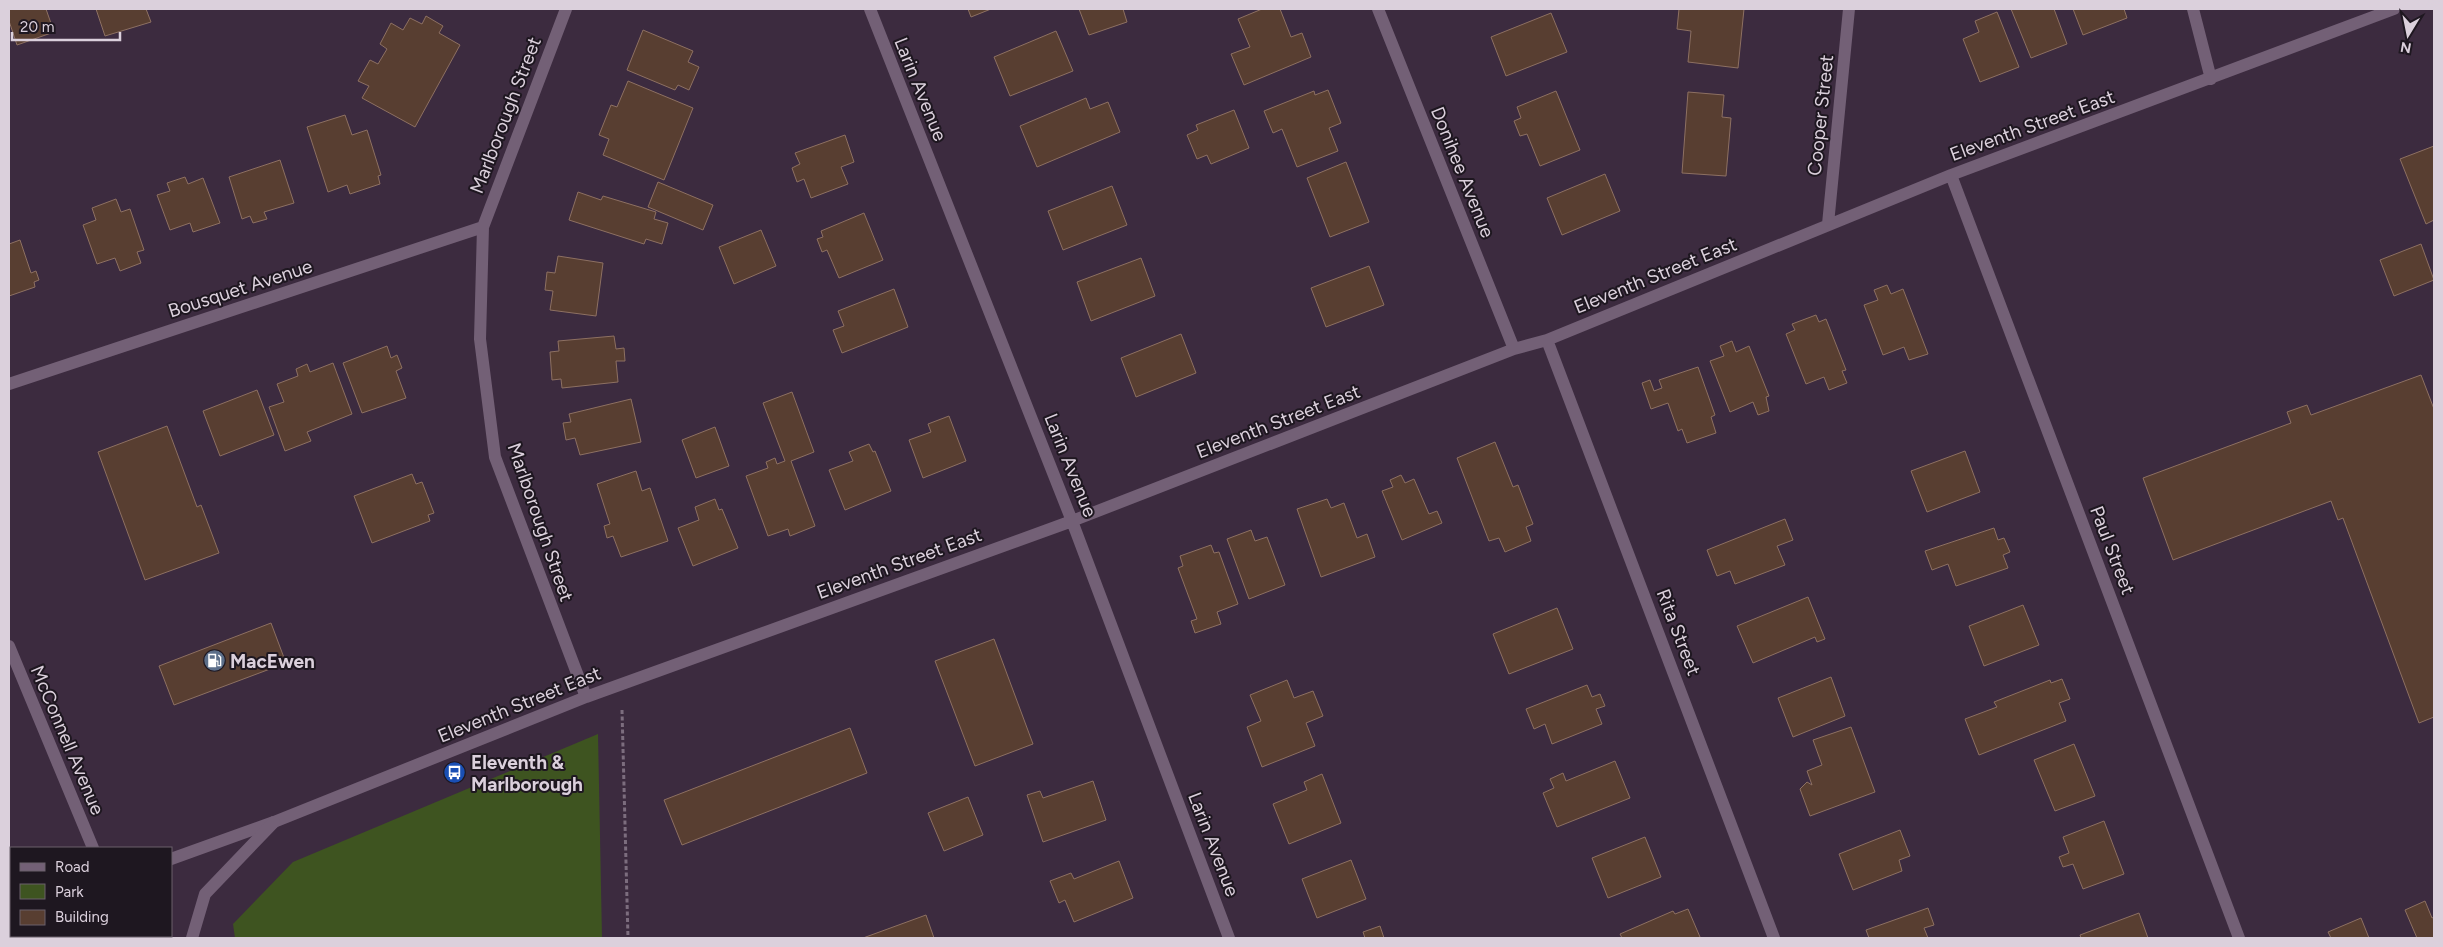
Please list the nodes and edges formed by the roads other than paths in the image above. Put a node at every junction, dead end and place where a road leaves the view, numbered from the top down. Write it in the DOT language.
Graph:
graph roads {
  1 [pos="566,9"];
  2 [pos="870,9"];
  3 [pos="1378,9"];
  4 [pos="1850,9"];
  5 [pos="2193,9"];
  6 [pos="2394,9"];
  7 [pos="2211,79"];
  8 [pos="1951,175"];
  9 [pos="1828,224"];
  10 [pos="483,227"];
  11 [pos="1548,340"];
  12 [pos="1514,349"];
  13 [pos="9,384"];
  14 [pos="1072,520"];
  15 [pos="9,646"];
  16 [pos="586,697"];
  17 [pos="274,822"];
  18 [pos="93,847"];
  19 [pos="172,859"];
  20 [pos="192,938"];
  21 [pos="1230,938"];
  22 [pos="1774,938"];
  23 [pos="2239,938"];
  1 -- 10 [label="street, Marlborough Street"];
  2 -- 14 [label="street, Larin Avenue"];
  3 -- 12 [label="street, Donihee Avenue"];
  4 -- 9 [label="street, Cooper Street"];
  5 -- 7 [label="street"];
  6 -- 7 [label="street, Eleventh Street East"];
  7 -- 8 [label="street, Eleventh Street East"];
  8 -- 9 [label="street, Eleventh Street East"];
  8 -- 23 [label="street, Paul Street"];
  9 -- 11 [label="street, Eleventh Street East"];
  10 -- 13 [label="street, Bousquet Avenue"];
  10 -- 16 [label="street, Marlborough Street"];
  11 -- 12 [label="street, Eleventh Street East"];
  11 -- 22 [label="street, Rita Street"];
  12 -- 14 [label="street, Eleventh Street East"];
  14 -- 16 [label="street, Eleventh Street East"];
  14 -- 21 [label="street, Larin Avenue"];
  15 -- 18 [label="street, McConnell Avenue"];
  16 -- 17 [label="street, Eleventh Street East"];
  17 -- 19 [label="street, Eleventh Street East"];
  17 -- 20 [label="street"];
}
